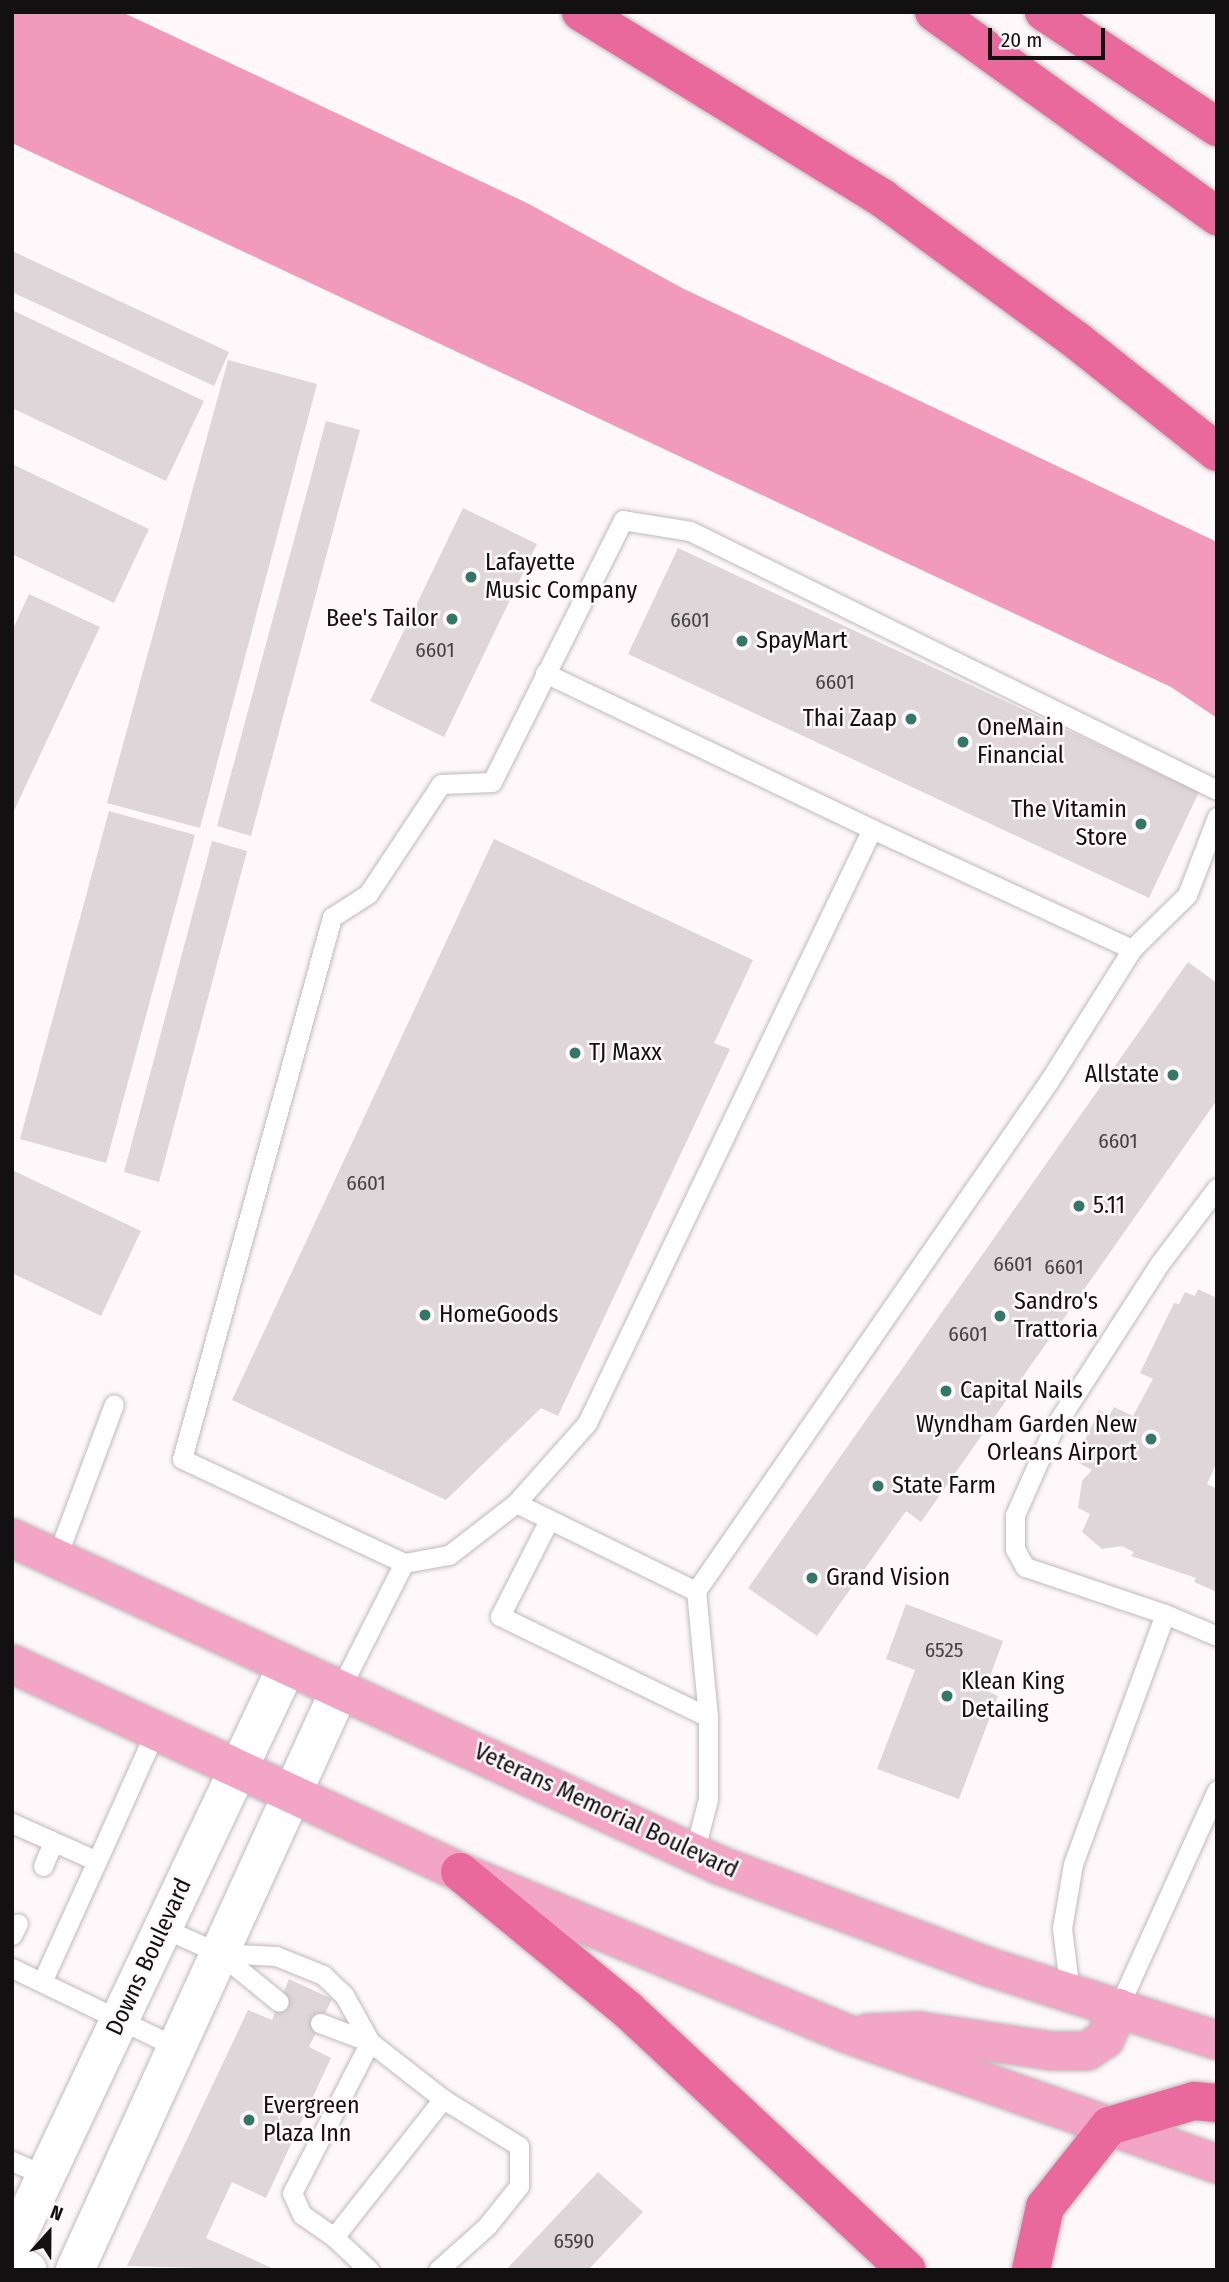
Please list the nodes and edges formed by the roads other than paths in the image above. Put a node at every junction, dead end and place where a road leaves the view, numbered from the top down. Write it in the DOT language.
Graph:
graph roads {
  1 [pos="581,12"];
  2 [pos="934,12"];
  3 [pos="1044,12"];
  4 [pos="1217,127"];
  5 [pos="1217,216"];
  6 [pos="1217,452"];
  7 [pos="545,673"];
  8 [pos="1217,790"];
  9 [pos="1217,817"];
  10 [pos="872,829"];
  11 [pos="1132,949"];
  12 [pos="1217,1188"];
  13 [pos="114,1404"];
  14 [pos="516,1503"];
  15 [pos="549,1520"];
  16 [pos="12,1538"];
  17 [pos="56,1559"];
  18 [pos="404,1563"];
  19 [pos="696,1591"];
  20 [pos="1165,1615"];
  21 [pos="1217,1636"];
  22 [pos="12,1664"];
  23 [pos="287,1666"];
  24 [pos="340,1689"];
  25 [pos="708,1717"];
  26 [pos="155,1732"];
  27 [pos="237,1770"];
  28 [pos="1217,1790"];
  29 [pos="290,1795"];
  30 [pos="12,1823"];
  31 [pos="53,1842"];
  32 [pos="694,1853"];
  33 [pos="97,1861"];
  34 [pos="43,1866"];
  35 [pos="460,1872"];
  36 [pos="163,1928"];
  37 [pos="219,1953"];
  38 [pos="12,1968"];
  39 [pos="42,1982"];
  40 [pos="1070,1993"];
  41 [pos="279,2002"];
  42 [pos="1118,2008"];
  43 [pos="121,2018"];
  44 [pos="320,2023"];
  45 [pos="848,2034"];
  46 [pos="1216,2036"];
  47 [pos="370,2042"];
  48 [pos="176,2047"];
  49 [pos="443,2099"];
  50 [pos="1217,2103"];
  51 [pos="1109,2126"];
  52 [pos="1217,2164"];
  53 [pos="29,2169"];
  54 [pos="334,2237"];
  55 [pos="12,2247"];
  56 [pos="12,2262"];
  57 [pos="28,2270"];
  58 [pos="75,2270"];
  59 [pos="369,2270"];
  60 [pos="438,2270"];
  61 [pos="907,2270"];
  62 [pos="1031,2270"];
  1 -- 6 [label="highway"];
  2 -- 5 [label="highway"];
  3 -- 4 [label="highway"];
  7 -- 8 [label="lane"];
  7 -- 10 [label="lane"];
  7 -- 18 [label="lane"];
  9 -- 11 [label="lane"];
  10 -- 11 [label="lane"];
  10 -- 14 [label="lane"];
  11 -- 19 [label="lane"];
  12 -- 20 [label="lane"];
  13 -- 17 [label="lane"];
  14 -- 15 [label="lane"];
  14 -- 18 [label="lane"];
  15 -- 19 [label="lane"];
  15 -- 25 [label="lane"];
  16 -- 17 [label="main road, Veterans Memorial Boulevard"];
  17 -- 23 [label="main road, Veterans Memorial Boulevard"];
  18 -- 24 [label="lane"];
  19 -- 25 [label="lane"];
  20 -- 21 [label="lane"];
  20 -- 40 [label="lane"];
  22 -- 26 [label="main road"];
  23 -- 24 [label="main road, Veterans Memorial Boulevard"];
  23 -- 27 [label="street, Downs Boulevard"];
  24 -- 29 [label="street"];
  24 -- 32 [label="main road, Veterans Memorial Boulevard"];
  25 -- 32 [label="lane"];
  26 -- 27 [label="main road"];
  26 -- 33 [label="lane"];
  27 -- 29 [label="main road"];
  27 -- 36 [label="street, Downs Boulevard"];
  28 -- 42 [label="lane"];
  29 -- 35 [label="main road"];
  29 -- 37 [label="street"];
  30 -- 31 [label="lane"];
  31 -- 33 [label="lane"];
  31 -- 34 [label="lane"];
  32 -- 40 [label="main road, Veterans Memorial Boulevard"];
  33 -- 39 [label="lane"];
  35 -- 45 [label="main road"];
  35 -- 61 [label="highway"];
  36 -- 37 [label="lane"];
  36 -- 43 [label="street, Downs Boulevard"];
  37 -- 41 [label="lane"];
  37 -- 47 [label="lane"];
  37 -- 48 [label="street"];
  38 -- 39 [label="lane"];
  39 -- 43 [label="lane"];
  40 -- 42 [label="main road, Veterans Memorial Boulevard"];
  42 -- 45 [label="main road"];
  42 -- 46 [label="main road, Veterans Memorial Boulevard"];
  43 -- 48 [label="lane"];
  43 -- 53 [label="street, Downs Boulevard"];
  44 -- 47 [label="lane"];
  45 -- 51 [label="main road"];
  47 -- 49 [label="lane"];
  47 -- 54 [label="lane"];
  48 -- 58 [label="street"];
  49 -- 54 [label="lane"];
  49 -- 60 [label="lane"];
  50 -- 51 [label="highway"];
  51 -- 52 [label="main road"];
  51 -- 62 [label="highway"];
  53 -- 55 [label="street, Downs Boulevard"];
  54 -- 59 [label="lane"];
  56 -- 57 [label="street"];
}
